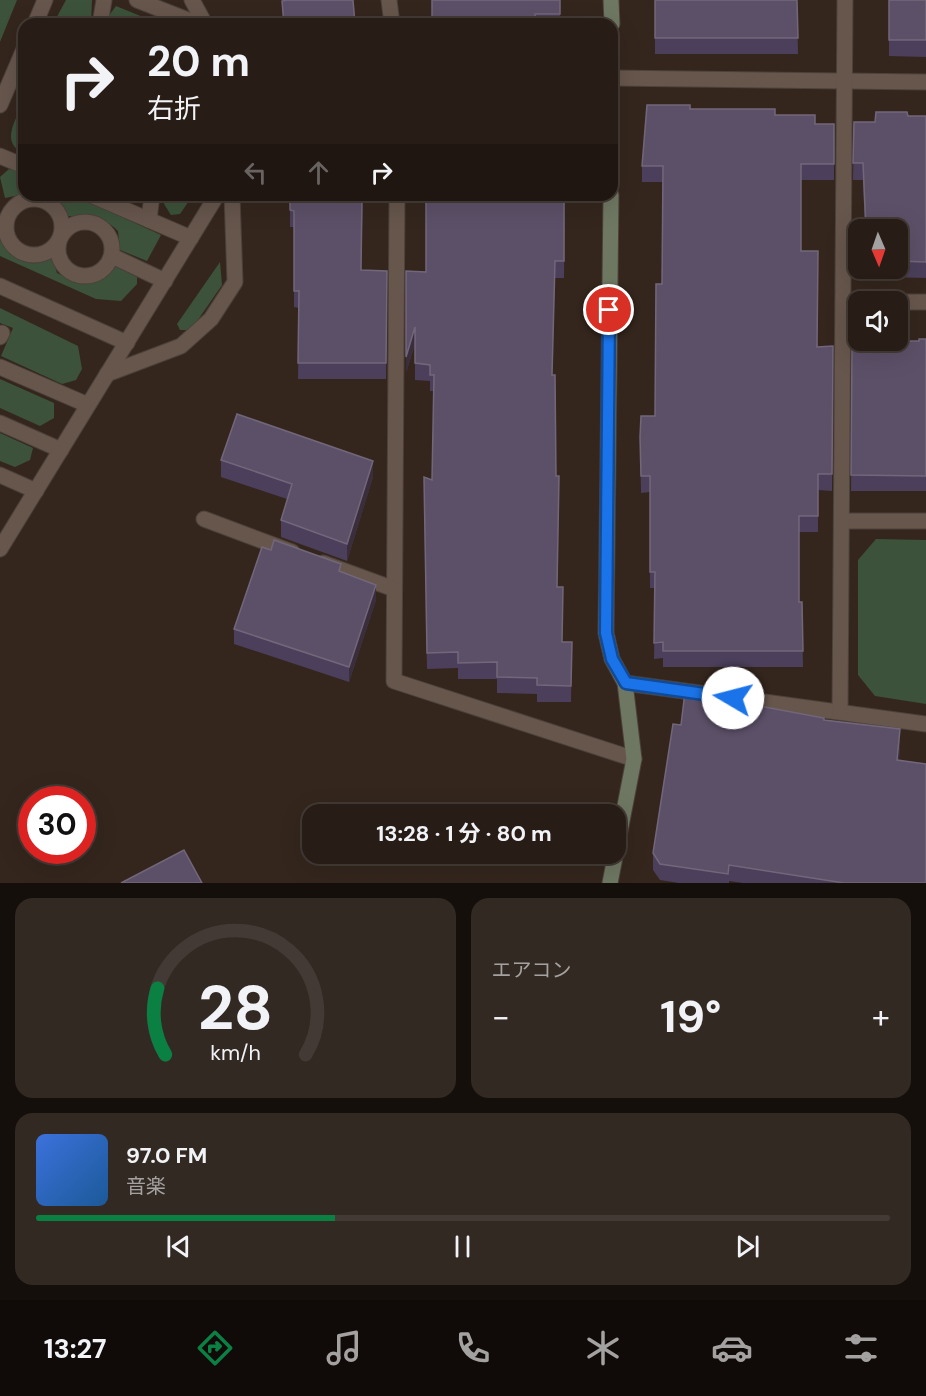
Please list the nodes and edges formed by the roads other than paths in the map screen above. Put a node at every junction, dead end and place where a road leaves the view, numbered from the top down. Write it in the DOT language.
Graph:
graph roads {
  1 [pos="45,0"];
  2 [pos="104,0"];
  3 [pos="137,0"];
  4 [pos="192,0"];
  5 [pos="390,0"];
  6 [pos="611,0"];
  7 [pos="845,0"];
  8 [pos="38,18"];
  9 [pos="101,18"];
  10 [pos="183,18"];
  11 [pos="202,18"];
  12 [pos="392,18"];
  13 [pos="612,18"];
  14 [pos="16,64"];
  15 [pos="618,78"];
  16 [pos="845,81"];
  17 [pos="926,82"];
  18 [pos="0,105"];
  19 [pos="0,156"];
  20 [pos="18,164"];
  21 [pos="24,201"];
  22 [pos="46,201"];
  23 [pos="105,201"];
  24 [pos="151,201"];
  25 [pos="213,201"];
  26 [pos="232,201"];
  27 [pos="397,201"];
  28 [pos="610,201"];
  29 [pos="4,211"];
  30 [pos="149,220"];
  31 [pos="59,238"];
  32 [pos="191,238"];
  33 [pos="112,256"];
  34 [pos="165,281"];
  35 [pos="0,286"];
  36 [pos="850,291"];
  37 [pos="908,302"];
  38 [pos="926,302"];
  39 [pos="127,343"];
  40 [pos="848,351"];
  41 [pos="0,367"];
  42 [pos="107,375"];
  43 [pos="88,405"];
  44 [pos="0,423"];
  45 [pos="61,450"];
  46 [pos="0,475"];
  47 [pos="36,491"];
  48 [pos="204,519"];
  49 [pos="842,521"];
  50 [pos="926,521"];
  51 [pos="0,549"];
  52 [pos="394,589"];
  53 [pos="626,683"];
  54 [pos="840,712"];
  55 [pos="926,724"];
  56 [pos="634,759"];
  57 [pos="610,883"];
  1 -- 8 [label="street"];
  2 -- 9 [label="street"];
  3 -- 10 [label="street"];
  4 -- 11 [label="street"];
  5 -- 12 [label="street"];
  6 -- 13 [label="street"];
  7 -- 16 [label="street"];
  14 -- 18 [label="street"];
  15 -- 16 [label="street"];
  16 -- 17 [label="street"];
  16 -- 36 [label="street"];
  19 -- 20 [label="street"];
  21 -- 29 [label="street"];
  22 -- 31 [label="street"];
  23 -- 30 [label="street"];
  24 -- 30 [label="street"];
  25 -- 32 [label="street"];
  26 -- 42 [label="street"];
  27 -- 52 [label="street"];
  28 -- 53 [label="street"];
  29 -- 31 [label="street"];
  30 -- 32 [label="street"];
  31 -- 33 [label="street"];
  31 -- 33 [label="street"];
  32 -- 34 [label="street"];
  33 -- 34 [label="street"];
  34 -- 39 [label="street"];
  35 -- 39 [label="street"];
  37 -- 38 [label="street"];
  39 -- 42 [label="street"];
  40 -- 49 [label="street"];
  41 -- 43 [label="street"];
  42 -- 43 [label="street"];
  43 -- 45 [label="street"];
  44 -- 45 [label="street"];
  45 -- 47 [label="street"];
  46 -- 47 [label="street"];
  47 -- 51 [label="street"];
  48 -- 52 [label="street"];
  49 -- 50 [label="street"];
  49 -- 54 [label="street"];
  52 -- 56 [label="street"];
  53 -- 54 [label="street"];
  53 -- 56 [label="street"];
  54 -- 55 [label="street"];
  56 -- 57 [label="street"];
}
